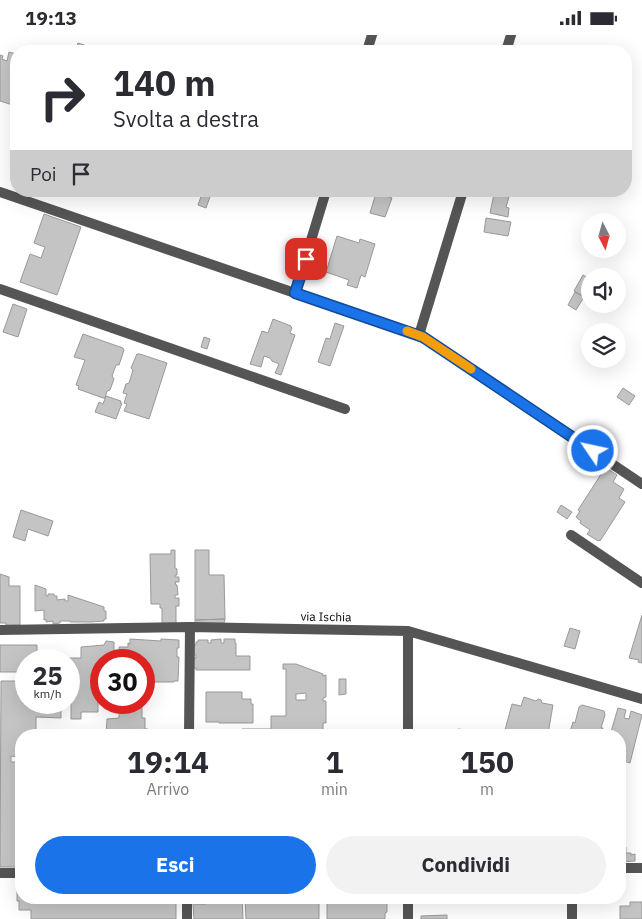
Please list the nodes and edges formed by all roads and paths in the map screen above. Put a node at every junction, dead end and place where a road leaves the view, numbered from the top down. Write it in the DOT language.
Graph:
graph roads {
  1 [pos="15,197"];
  2 [pos="324,197"];
  3 [pos="461,197"];
  4 [pos="0,289"];
  5 [pos="295,293"];
  6 [pos="419,335"];
  7 [pos="345,409"];
  8 [pos="641,481"];
  9 [pos="571,535"];
  10 [pos="642,583"];
  11 [pos="190,627"];
  12 [pos="0,629"];
  13 [pos="408,631"];
  14 [pos="642,699"];
  15 [pos="189,729"];
  16 [pos="408,729"];
  17 [pos="626,868"];
  18 [pos="642,868"];
  19 [pos="0,873"];
  20 [pos="15,873"];
  21 [pos="187,904"];
  22 [pos="408,904"];
  23 [pos="572,904"];
  24 [pos="187,919"];
  25 [pos="408,919"];
  26 [pos="572,919"];
  1 -- 5 [label="street"];
  2 -- 5 [label="street"];
  3 -- 6 [label="street"];
  4 -- 7 [label="street"];
  5 -- 6 [label="street"];
  6 -- 8 [label="street"];
  9 -- 10 [label="street"];
  11 -- 12 [label="street, via Ischia"];
  11 -- 13 [label="street, via Ischia"];
  11 -- 15 [label="street"];
  13 -- 14 [label="street, via Ischia"];
  13 -- 16 [label="street"];
  17 -- 18 [label="street"];
  19 -- 20 [label="street"];
  21 -- 24 [label="street"];
  22 -- 25 [label="street"];
  23 -- 26 [label="street"];
}
